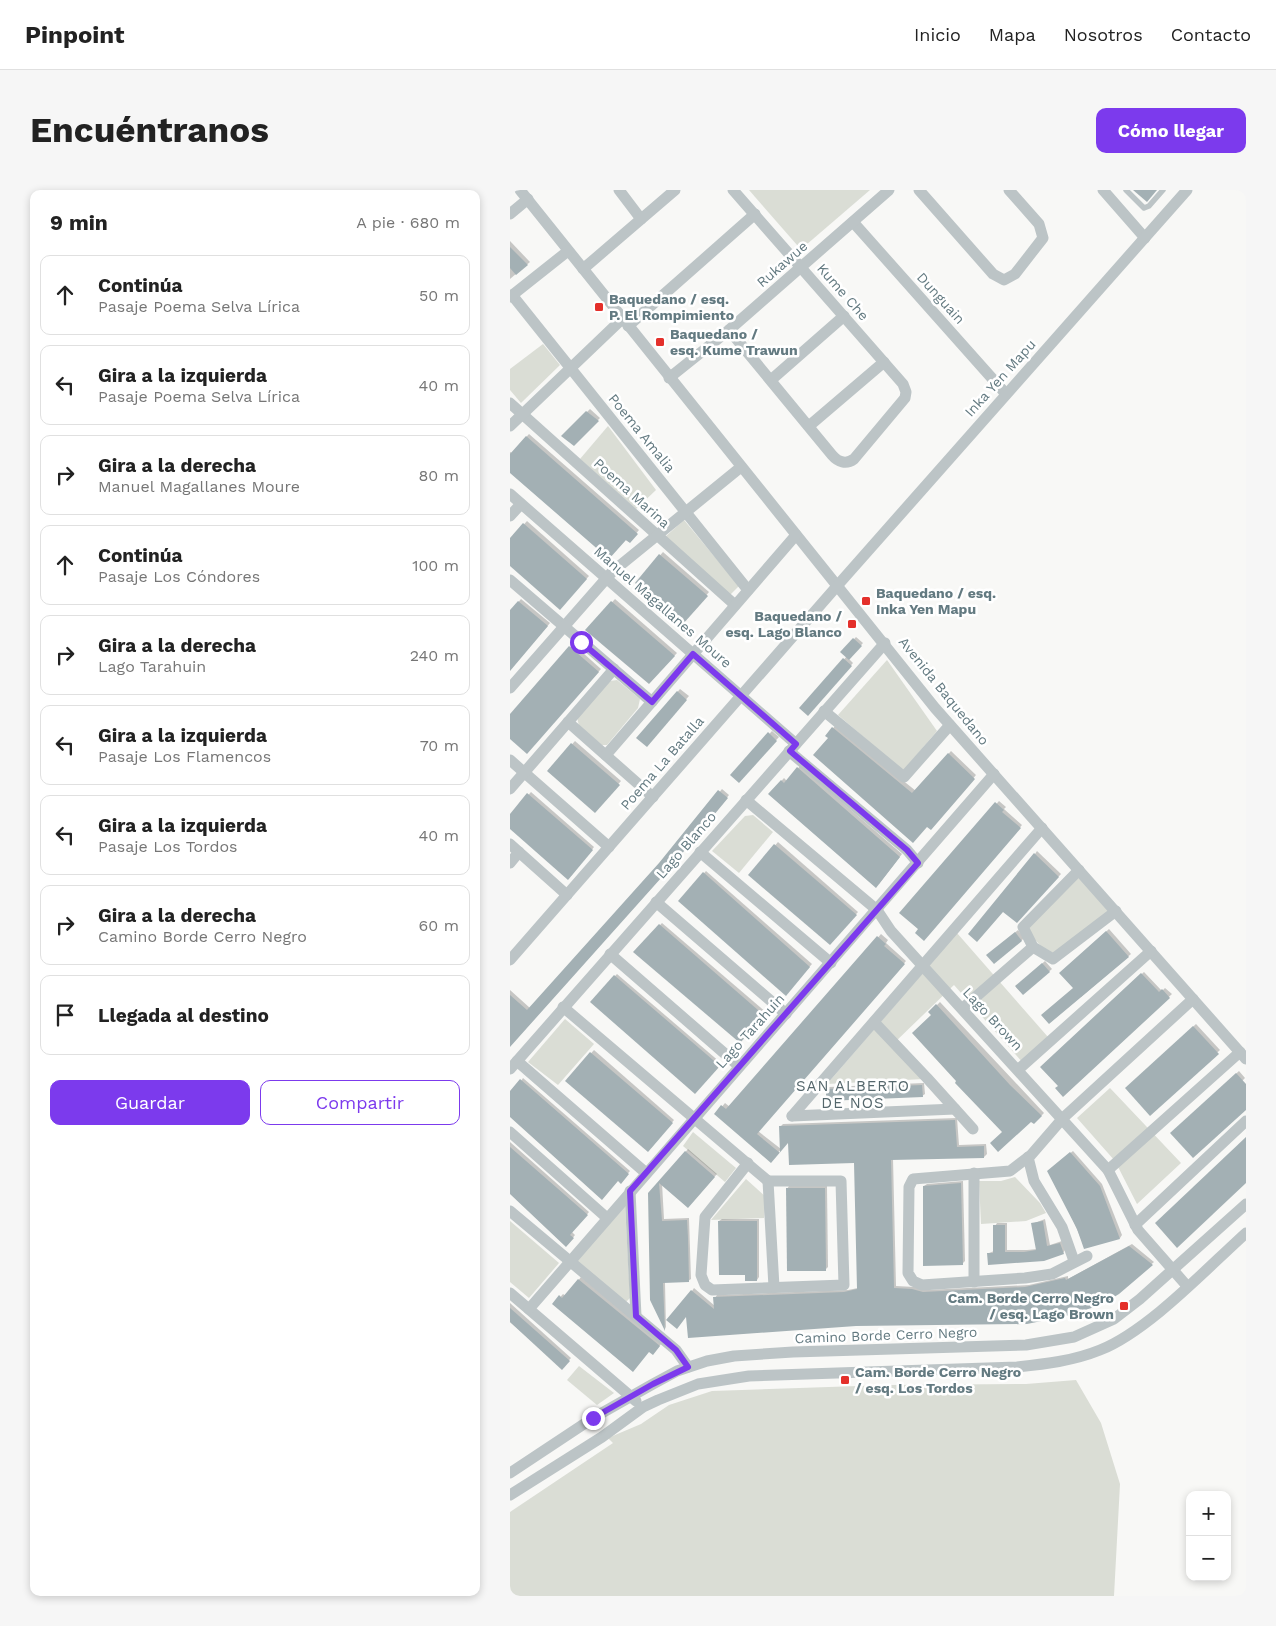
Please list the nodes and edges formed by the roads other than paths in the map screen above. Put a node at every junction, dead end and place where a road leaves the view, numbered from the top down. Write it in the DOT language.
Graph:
graph roads {
  1 [pos="520,190"];
  2 [pos="619,190"];
  3 [pos="675,190"];
  4 [pos="733,190"];
  5 [pos="889,190"];
  6 [pos="919,190"];
  7 [pos="1009,190"];
  8 [pos="1126,190"];
  9 [pos="1163,190"];
  10 [pos="1187,190"];
  11 [pos="1105,191"];
  12 [pos="528,199"];
  13 [pos="510,214"];
  14 [pos="755,214"];
  15 [pos="641,219"];
  16 [pos="853,222"];
  17 [pos="1144,238"];
  18 [pos="568,251"];
  19 [pos="801,267"];
  20 [pos="583,269"];
  21 [pos="511,296"];
  22 [pos="844,316"];
  23 [pos="625,322"];
  24 [pos="729,330"];
  25 [pos="884,362"];
  26 [pos="571,368"];
  27 [pos="669,378"];
  28 [pos="771,380"];
  29 [pos="1006,394"];
  30 [pos="510,403"];
  31 [pos="521,415"];
  32 [pos="510,426"];
  33 [pos="809,426"];
  34 [pos="741,467"];
  35 [pos="510,494"];
  36 [pos="521,504"];
  37 [pos="686,512"];
  38 [pos="510,516"];
  39 [pos="796,535"];
  40 [pos="657,536"];
  41 [pos="606,578"];
  42 [pos="512,586"];
  43 [pos="837,586"];
  44 [pos="748,590"];
  45 [pos="735,605"];
  46 [pos="564,627"];
  47 [pos="885,643"];
  48 [pos="693,654"];
  49 [pos="614,669"];
  50 [pos="510,688"];
  51 [pos="741,695"];
  52 [pos="652,702"];
  53 [pos="824,712"];
  54 [pos="568,722"];
  55 [pos="950,725"];
  56 [pos="793,747"];
  57 [pos="606,755"];
  58 [pos="510,760"];
  59 [pos="524,772"];
  60 [pos="994,774"];
  61 [pos="510,789"];
  62 [pos="653,796"];
  63 [pos="746,800"];
  64 [pos="1042,828"];
  65 [pos="510,844"];
  66 [pos="609,847"];
  67 [pos="519,852"];
  68 [pos="700,852"];
  69 [pos="510,863"];
  70 [pos="918,863"];
  71 [pos="1079,870"];
  72 [pos="566,895"];
  73 [pos="656,902"];
  74 [pos="877,910"];
  75 [pos="1116,912"];
  76 [pos="1033,946"];
  77 [pos="1151,951"];
  78 [pos="610,954"];
  79 [pos="510,960"];
  80 [pos="830,963"];
  81 [pos="923,965"];
  82 [pos="1193,999"];
  83 [pos="563,1007"];
  84 [pos="963,1008"];
  85 [pos="786,1014"];
  86 [pos="874,1022"];
  87 [pos="1243,1056"];
  88 [pos="513,1065"];
  89 [pos="739,1066"];
  90 [pos="1019,1069"];
  91 [pos="955,1109"];
  92 [pos="693,1118"];
  93 [pos="1063,1118"];
  94 [pos="1246,1120"];
  95 [pos="973,1129"];
  96 [pos="510,1132"];
  97 [pos="1028,1157"];
  98 [pos="748,1163"];
  99 [pos="1108,1170"];
  100 [pos="646,1173"];
  101 [pos="974,1173"];
  102 [pos="768,1181"];
  103 [pos="630,1191"];
  104 [pos="1246,1204"];
  105 [pos="510,1211"];
  106 [pos="607,1218"];
  107 [pos="1135,1225"];
  108 [pos="1246,1233"];
  109 [pos="1087,1256"];
  110 [pos="570,1261"];
  111 [pos="1074,1261"];
  112 [pos="1173,1270"];
  113 [pos="974,1282"];
  114 [pos="1188,1286"];
  115 [pos="774,1287"];
  116 [pos="510,1293"];
  117 [pos="529,1309"];
  118 [pos="636,1316"];
  119 [pos="688,1367"];
  120 [pos="630,1397"];
  121 [pos="643,1407"];
  122 [pos="510,1473"];
  123 [pos="510,1495"];
  1 -- 12 [label="street, Avenida Baquedano"];
  2 -- 15 [label="street"];
  3 -- 15 [label="street"];
  4 -- 14 [label="street, Kume Che"];
  5 -- 16 [label="street, Rukawue"];
  6 -- 7 [label="street"];
  8 -- 9 [label="lane"];
  10 -- 17 [label="street, Inka Yen Mapu"];
  11 -- 17 [label="street"];
  12 -- 13 [label="street"];
  12 -- 18 [label="street, Avenida Baquedano"];
  14 -- 19 [label="street, Kume Che"];
  14 -- 23 [label="street"];
  15 -- 20 [label="street"];
  16 -- 19 [label="street, Rukawue"];
  16 -- 29 [label="street, Dunguain"];
  17 -- 29 [label="street, Inka Yen Mapu"];
  18 -- 20 [label="street, Avenida Baquedano"];
  18 -- 21 [label="street"];
  19 -- 22 [label="street, Kume Che"];
  19 -- 24 [label="street, Rukawue"];
  20 -- 23 [label="street, Avenida Baquedano"];
  21 -- 26 [label="street, Poema Amalia"];
  22 -- 25 [label="street, Kume Che"];
  22 -- 28 [label="street"];
  23 -- 26 [label="street"];
  23 -- 27 [label="street, Avenida Baquedano"];
  24 -- 27 [label="street, Rukawue"];
  24 -- 28 [label="street"];
  25 -- 33 [label="street"];
  25 -- 33 [label="street, Kume Che"];
  26 -- 31 [label="street"];
  26 -- 37 [label="street, Poema Amalia"];
  27 -- 34 [label="street, Avenida Baquedano"];
  28 -- 33 [label="street"];
  29 -- 43 [label="street, Inka Yen Mapu"];
  30 -- 31 [label="street, Poema Marina"];
  31 -- 32 [label="street"];
  31 -- 40 [label="street, Poema Marina"];
  34 -- 37 [label="street"];
  34 -- 39 [label="street, Avenida Baquedano"];
  35 -- 36 [label="street, Manuel Magallanes Moure"];
  36 -- 38 [label="street"];
  36 -- 41 [label="street, Manuel Magallanes Moure"];
  37 -- 40 [label="street"];
  37 -- 44 [label="street, Poema Amalia"];
  39 -- 43 [label="street, Avenida Baquedano"];
  39 -- 44 [label="street"];
  40 -- 41 [label="street"];
  40 -- 45 [label="street, Poema Marina"];
  41 -- 46 [label="street"];
  41 -- 48 [label="street, Manuel Magallanes Moure"];
  42 -- 46 [label="street"];
  43 -- 47 [label="street, Avenida Baquedano"];
  43 -- 51 [label="street, Poema La Batalla"];
  44 -- 45 [label="street"];
  45 -- 48 [label="street"];
  46 -- 49 [label="street"];
  46 -- 50 [label="street"];
  47 -- 53 [label="street, Lago Blanco"];
  47 -- 55 [label="street, Avenida Baquedano"];
  48 -- 51 [label="street, Manuel Magallanes Moure"];
  48 -- 52 [label="street"];
  49 -- 52 [label="street"];
  49 -- 54 [label="street"];
  51 -- 56 [label="street, Manuel Magallanes Moure"];
  51 -- 62 [label="street, Poema La Batalla"];
  52 -- 57 [label="street"];
  53 -- 55 [label="street"];
  53 -- 56 [label="street, Lago Blanco"];
  54 -- 57 [label="street"];
  54 -- 59 [label="street"];
  55 -- 60 [label="street, Avenida Baquedano"];
  56 -- 63 [label="street, Lago Blanco"];
  56 -- 70 [label="street, Manuel Magallanes Moure"];
  57 -- 62 [label="street"];
  58 -- 59 [label="street"];
  59 -- 61 [label="street"];
  59 -- 66 [label="street"];
  60 -- 64 [label="street, Avenida Baquedano"];
  60 -- 70 [label="street, Lago Tarahuin"];
  62 -- 66 [label="street, Poema La Batalla"];
  63 -- 68 [label="street, Lago Blanco"];
  63 -- 74 [label="street, Lago Brown"];
  64 -- 71 [label="street, Avenida Baquedano"];
  64 -- 81 [label="street"];
  65 -- 67 [label="street"];
  66 -- 72 [label="street, Poema La Batalla"];
  67 -- 69 [label="street"];
  67 -- 72 [label="street"];
  68 -- 73 [label="street, Lago Blanco"];
  68 -- 80 [label="street"];
  70 -- 74 [label="street, Lago Tarahuin"];
  71 -- 75 [label="street, Avenida Baquedano"];
  71 -- 76 [label="street"];
  72 -- 79 [label="street, Poema La Batalla"];
  73 -- 78 [label="street, Lago Blanco"];
  73 -- 85 [label="street"];
  74 -- 80 [label="street, Lago Tarahuin"];
  74 -- 81 [label="street, Lago Brown"];
  75 -- 76 [label="street"];
  75 -- 77 [label="street, Avenida Baquedano"];
  76 -- 84 [label="street"];
  77 -- 82 [label="street, Avenida Baquedano"];
  77 -- 90 [label="street"];
  78 -- 83 [label="street, Lago Blanco"];
  78 -- 89 [label="street"];
  80 -- 85 [label="street, Lago Tarahuin"];
  81 -- 84 [label="street, Lago Brown"];
  81 -- 86 [label="street"];
  82 -- 87 [label="street, Avenida Baquedano"];
  82 -- 93 [label="street"];
  83 -- 88 [label="street, Lago Blanco"];
  83 -- 92 [label="street"];
  84 -- 90 [label="street, Lago Brown"];
  85 -- 89 [label="street, Lago Tarahuin"];
  86 -- 91 [label="street"];
  86 -- 91 [label="street"];
  87 -- 99 [label="street"];
  88 -- 100 [label="street"];
  89 -- 92 [label="street, Lago Tarahuin"];
  90 -- 93 [label="street, Lago Brown"];
  91 -- 95 [label="street"];
  92 -- 98 [label="street"];
  92 -- 100 [label="street, Lago Tarahuin"];
  93 -- 97 [label="street"];
  93 -- 99 [label="street, Lago Brown"];
  94 -- 107 [label="street"];
  96 -- 106 [label="street"];
  97 -- 101 [label="street"];
  97 -- 111 [label="street"];
  98 -- 102 [label="street"];
  98 -- 115 [label="street"];
  99 -- 107 [label="street, Lago Brown"];
  100 -- 103 [label="street, Lago Tarahuin"];
  101 -- 113 [label="street"];
  101 -- 113 [label="street"];
  102 -- 115 [label="street"];
  102 -- 115 [label="street"];
  103 -- 106 [label="street, Lago Tarahuin"];
  103 -- 118 [label="street"];
  104 -- 112 [label="street, Camino Borde Cerro Negro"];
  105 -- 110 [label="street"];
  106 -- 110 [label="street, Lago Tarahuin"];
  107 -- 112 [label="street, Lago Brown"];
  108 -- 114 [label="street"];
  109 -- 111 [label="street"];
  110 -- 117 [label="street, Lago Tarahuin"];
  110 -- 118 [label="street"];
  111 -- 113 [label="street"];
  112 -- 114 [label="street, Lago Brown"];
  112 -- 119 [label="street, Camino Borde Cerro Negro"];
  114 -- 121 [label="street"];
  116 -- 117 [label="street"];
  117 -- 120 [label="street"];
  118 -- 119 [label="street"];
  119 -- 120 [label="street, Camino Borde Cerro Negro"];
  120 -- 121 [label="street"];
  120 -- 122 [label="street, Camino Borde Cerro Negro"];
  121 -- 123 [label="street"];
}
